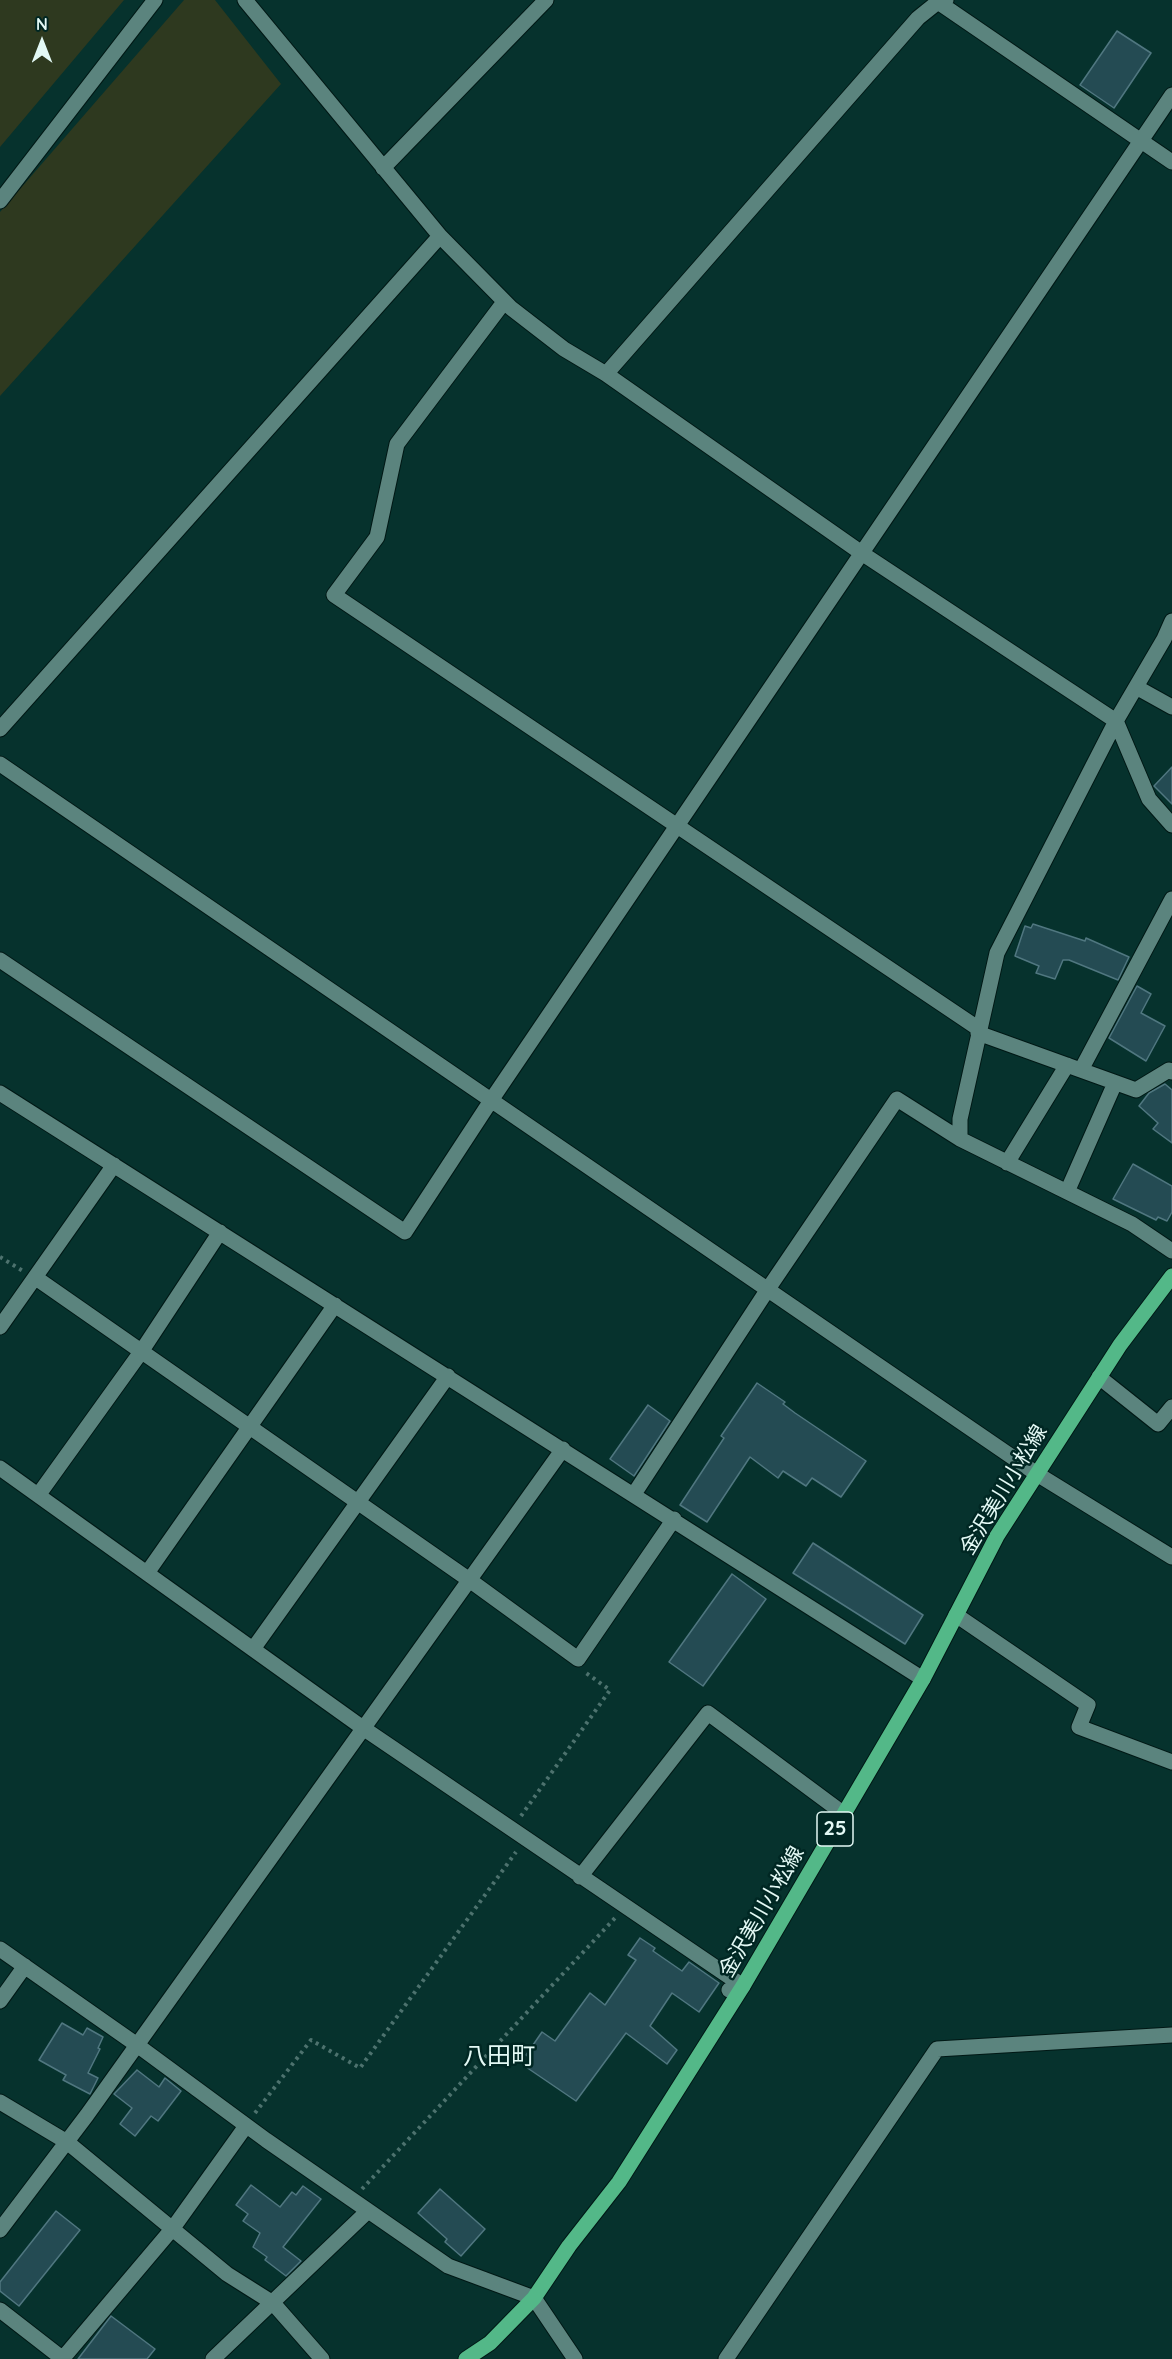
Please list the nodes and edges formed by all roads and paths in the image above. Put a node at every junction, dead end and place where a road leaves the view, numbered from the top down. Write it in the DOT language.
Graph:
graph roads {
  1 [pos="155,0"];
  2 [pos="245,0"];
  3 [pos="546,0"];
  4 [pos="942,1"];
  5 [pos="1172,95"];
  6 [pos="1141,142"];
  7 [pos="1172,162"];
  8 [pos="383,168"];
  9 [pos="0,201"];
  10 [pos="440,236"];
  11 [pos="504,302"];
  12 [pos="606,374"];
  13 [pos="863,554"];
  14 [pos="1172,621"];
  15 [pos="1136,687"];
  16 [pos="1172,706"];
  17 [pos="1116,721"];
  18 [pos="0,729"];
  19 [pos="0,764"];
  20 [pos="1172,825"];
  21 [pos="676,826"];
  22 [pos="1172,899"];
  23 [pos="0,960"];
  24 [pos="979,1031"];
  25 [pos="1074,1068"];
  26 [pos="1172,1072"];
  27 [pos="1115,1083"];
  28 [pos="0,1093"];
  29 [pos="492,1099"];
  30 [pos="960,1139"];
  31 [pos="1007,1162"];
  32 [pos="114,1165"];
  33 [pos="1067,1192"];
  34 [pos="220,1232"];
  35 [pos="1172,1251"];
  36 [pos="0,1257"];
  37 [pos="1172,1276"];
  38 [pos="36,1278"];
  39 [pos="768,1289"];
  40 [pos="335,1305"];
  41 [pos="0,1327"];
  42 [pos="141,1352"];
  43 [pos="448,1376"];
  44 [pos="1099,1377"];
  45 [pos="1172,1407"];
  46 [pos="251,1426"];
  47 [pos="563,1449"];
  48 [pos="0,1468"];
  49 [pos="1037,1474"];
  50 [pos="39,1494"];
  51 [pos="634,1494"];
  52 [pos="359,1503"];
  53 [pos="674,1519"];
  54 [pos="1172,1557"];
  55 [pos="147,1573"];
  56 [pos="468,1579"];
  57 [pos="956,1616"];
  58 [pos="253,1649"];
  59 [pos="578,1659"];
  60 [pos="923,1678"];
  61 [pos="363,1728"];
  62 [pos="1172,1762"];
  63 [pos="844,1814"];
  64 [pos="511,1829"];
  65 [pos="526,1839"];
  66 [pos="580,1876"];
  67 [pos="625,1907"];
  68 [pos="0,1949"];
  69 [pos="25,1966"];
  70 [pos="736,1988"];
  71 [pos="0,2001"];
  72 [pos="1172,2035"];
  73 [pos="137,2045"];
  74 [pos="0,2102"];
  75 [pos="246,2126"];
  76 [pos="67,2142"];
  77 [pos="352,2200"];
  78 [pos="368,2211"];
  79 [pos="173,2228"];
  80 [pos="0,2230"];
  81 [pos="534,2298"];
  82 [pos="273,2303"];
  83 [pos="0,2310"];
  84 [pos="63,2359"];
  85 [pos="213,2359"];
  86 [pos="322,2359"];
  87 [pos="466,2359"];
  88 [pos="575,2359"];
  89 [pos="726,2359"];
  1 -- 9 [label="street"];
  2 -- 8 [label="street"];
  3 -- 8 [label="street"];
  4 -- 6 [label="street"];
  4 -- 12 [label="street"];
  5 -- 6 [label="street"];
  6 -- 7 [label="street"];
  6 -- 13 [label="street"];
  8 -- 10 [label="street"];
  10 -- 11 [label="street"];
  10 -- 18 [label="street"];
  11 -- 12 [label="street"];
  11 -- 21 [label="street"];
  12 -- 13 [label="street"];
  13 -- 17 [label="street"];
  13 -- 21 [label="street"];
  14 -- 15 [label="street"];
  15 -- 16 [label="street"];
  15 -- 17 [label="street"];
  17 -- 20 [label="street"];
  17 -- 24 [label="street"];
  19 -- 29 [label="street"];
  21 -- 24 [label="street"];
  21 -- 29 [label="street"];
  22 -- 25 [label="street"];
  23 -- 29 [label="street"];
  24 -- 25 [label="street"];
  24 -- 30 [label="street"];
  25 -- 27 [label="street"];
  25 -- 31 [label="street"];
  26 -- 27 [label="street"];
  27 -- 33 [label="street"];
  28 -- 32 [label="street"];
  29 -- 39 [label="street"];
  30 -- 31 [label="street"];
  30 -- 39 [label="street"];
  31 -- 33 [label="street"];
  32 -- 34 [label="street"];
  32 -- 38 [label="street"];
  33 -- 35 [label="street"];
  34 -- 40 [label="street"];
  34 -- 42 [label="street"];
  36 -- 38 [label="path"];
  37 -- 44 [label="main road, 金沢美川小松線 / 25"];
  38 -- 41 [label="street"];
  38 -- 42 [label="street"];
  39 -- 49 [label="street"];
  39 -- 51 [label="street"];
  40 -- 43 [label="street"];
  40 -- 46 [label="street"];
  42 -- 46 [label="street"];
  42 -- 50 [label="street"];
  43 -- 47 [label="street"];
  43 -- 52 [label="street"];
  44 -- 45 [label="street"];
  44 -- 49 [label="main road, 金沢美川小松線 / 25"];
  46 -- 52 [label="street"];
  46 -- 55 [label="street"];
  47 -- 51 [label="street"];
  47 -- 56 [label="street"];
  48 -- 50 [label="street"];
  49 -- 54 [label="street"];
  49 -- 57 [label="main road, 金沢美川小松線 / 25"];
  50 -- 55 [label="street"];
  51 -- 53 [label="street"];
  52 -- 56 [label="street"];
  52 -- 58 [label="street"];
  53 -- 59 [label="street"];
  53 -- 60 [label="street"];
  55 -- 58 [label="street"];
  56 -- 59 [label="street"];
  56 -- 61 [label="street"];
  57 -- 60 [label="main road, 金沢美川小松線 / 25"];
  57 -- 62 [label="street"];
  58 -- 61 [label="street"];
  59 -- 64 [label="path"];
  60 -- 63 [label="main road, 金沢美川小松線 / 25"];
  61 -- 64 [label="street"];
  61 -- 73 [label="street"];
  63 -- 66 [label="street"];
  63 -- 70 [label="main road, 金沢美川小松線 / 25"];
  64 -- 65 [label="street"];
  65 -- 66 [label="street"];
  65 -- 75 [label="path"];
  66 -- 67 [label="street"];
  67 -- 70 [label="street"];
  67 -- 77 [label="path"];
  68 -- 69 [label="street"];
  69 -- 71 [label="street"];
  69 -- 73 [label="street"];
  70 -- 81 [label="main road, 金沢美川小松線 / 25"];
  72 -- 89 [label="street"];
  73 -- 75 [label="street"];
  73 -- 76 [label="street"];
  74 -- 76 [label="street"];
  75 -- 77 [label="street"];
  75 -- 79 [label="street"];
  76 -- 79 [label="street"];
  76 -- 80 [label="street"];
  77 -- 78 [label="street"];
  78 -- 81 [label="street"];
  78 -- 82 [label="street"];
  79 -- 82 [label="street"];
  79 -- 84 [label="street"];
  81 -- 87 [label="main road, 金沢美川小松線 / 25"];
  81 -- 88 [label="street"];
  82 -- 85 [label="street"];
  82 -- 86 [label="street"];
  83 -- 84 [label="street"];
}
